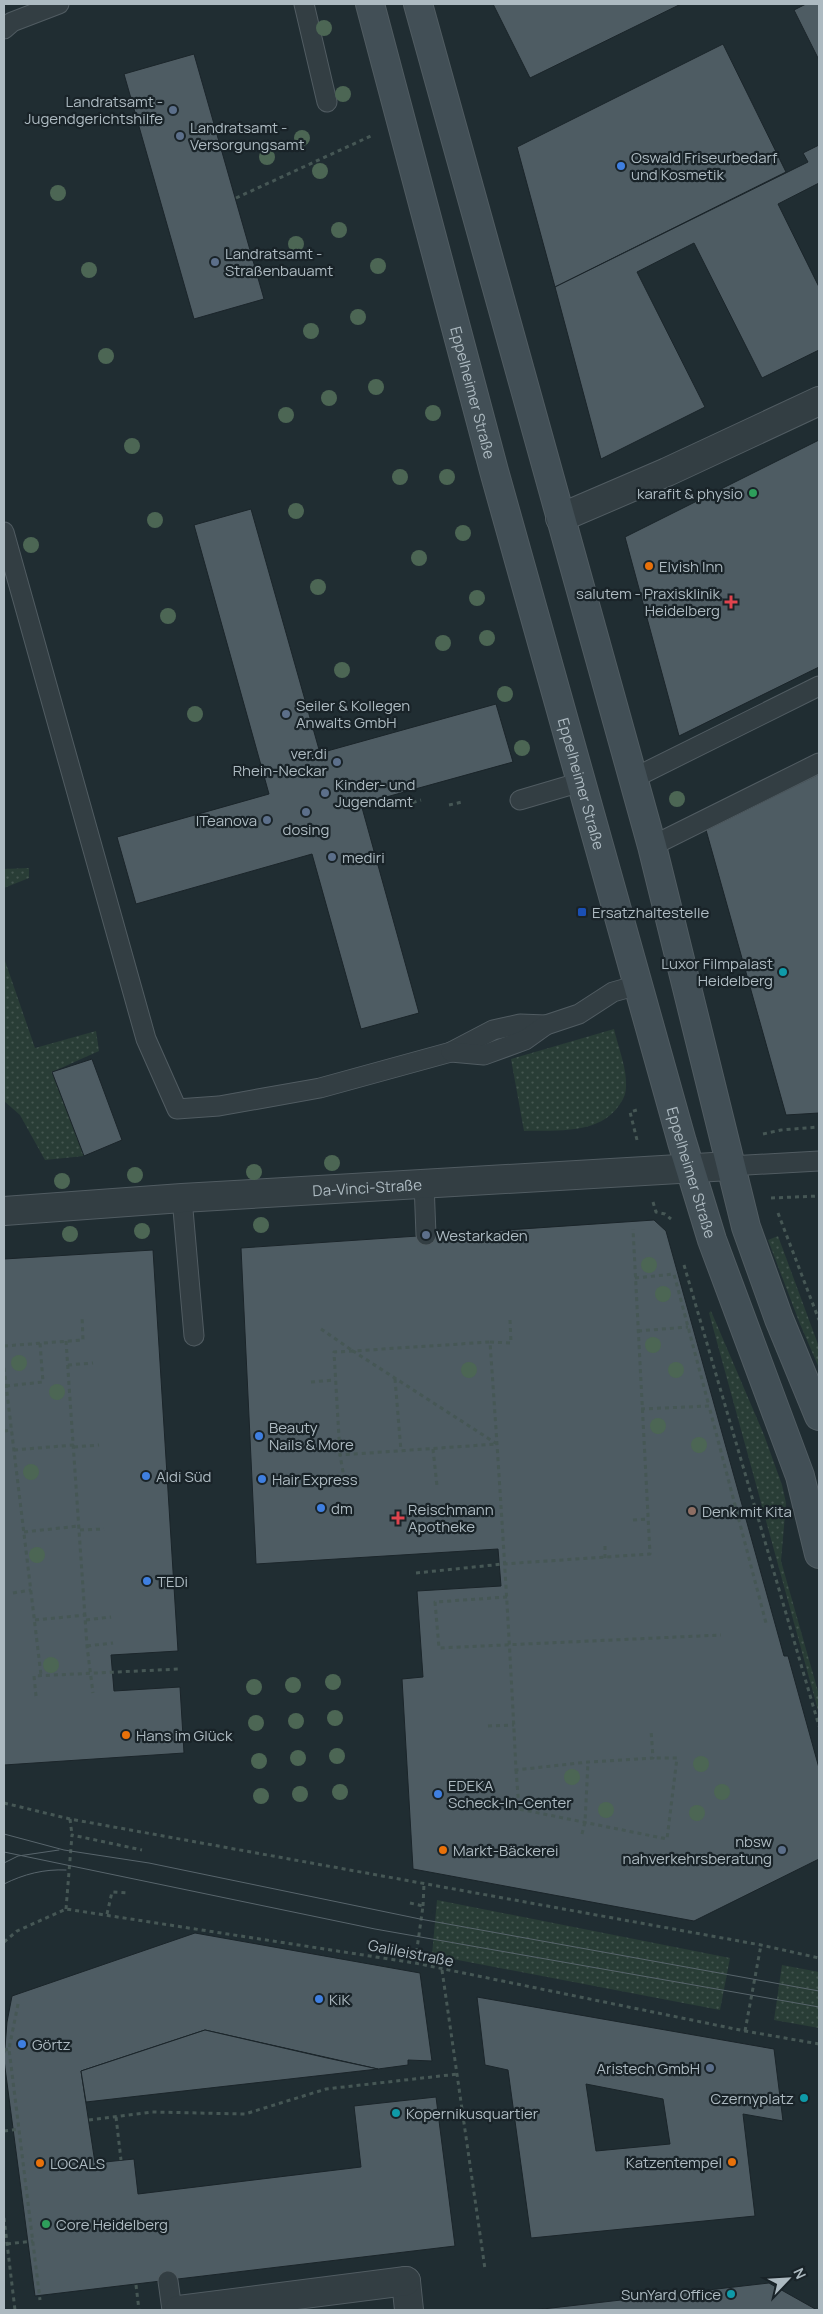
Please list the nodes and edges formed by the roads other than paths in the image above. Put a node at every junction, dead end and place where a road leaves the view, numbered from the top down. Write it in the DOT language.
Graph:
graph roads {
  1 [pos="59,4"];
  2 [pos="304,4"];
  3 [pos="370,4"];
  4 [pos="418,4"];
  5 [pos="4,29"];
  6 [pos="327,102"];
  7 [pos="819,401"];
  8 [pos="560,518"];
  9 [pos="4,532"];
  10 [pos="819,686"];
  11 [pos="819,762"];
  12 [pos="632,779"];
  13 [pos="582,782"];
  14 [pos="520,800"];
  15 [pos="652,846"];
  16 [pos="638,985"];
  17 [pos="819,1161"];
  18 [pos="730,1166"];
  19 [pos="690,1168"];
  20 [pos="424,1183"];
  21 [pos="182,1198"];
  22 [pos="4,1211"];
  23 [pos="426,1235"];
  24 [pos="194,1336"];
  25 [pos="819,1416"];
  26 [pos="819,1554"];
  27 [pos="168,2281"];
  28 [pos="172,2310"];
  29 [pos="179,2310"];
  30 [pos="410,2310"];
  1 -- 5 [label="lane"];
  2 -- 6 [label="lane"];
  3 -- 13 [label="main road, Eppelheimer Straße"];
  4 -- 8 [label="main road"];
  7 -- 8 [label="street"];
  8 -- 12 [label="main road"];
  9 -- 16 [label="lane"];
  10 -- 12 [label="lane"];
  11 -- 15 [label="lane"];
  12 -- 15 [label="main road"];
  13 -- 14 [label="lane"];
  13 -- 16 [label="main road, Eppelheimer Straße"];
  15 -- 18 [label="main road"];
  16 -- 19 [label="main road, Eppelheimer Straße"];
  17 -- 18 [label="lane"];
  18 -- 19 [label="street, Da-Vinci-Straße"];
  18 -- 25 [label="main road"];
  19 -- 20 [label="street, Da-Vinci-Straße"];
  19 -- 26 [label="main road, Eppelheimer Straße"];
  20 -- 21 [label="street, Da-Vinci-Straße"];
  20 -- 23 [label="lane"];
  21 -- 22 [label="street, Da-Vinci-Straße"];
  21 -- 24 [label="lane"];
  27 -- 28 [label="lane"];
  29 -- 30 [label="street"];
}
